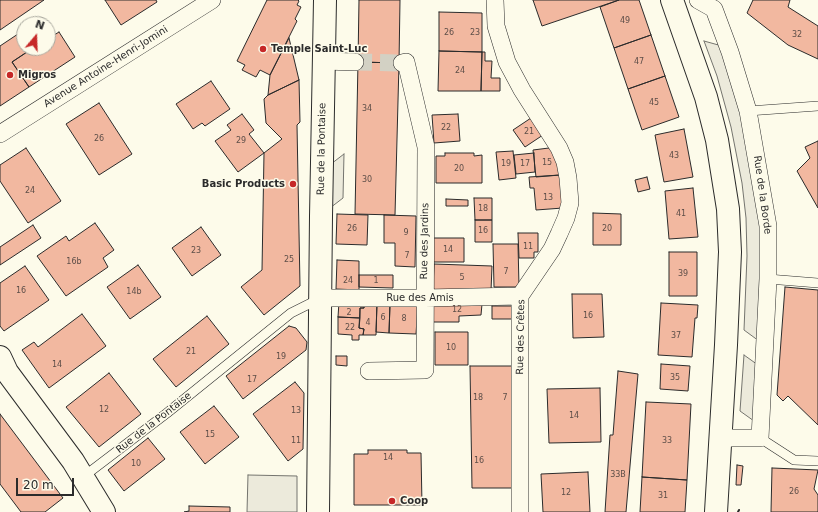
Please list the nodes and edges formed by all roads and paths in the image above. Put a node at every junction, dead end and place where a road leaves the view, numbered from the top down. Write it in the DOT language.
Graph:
graph roads {
  1 [pos="212,0"];
  2 [pos="325,0"];
  3 [pos="496,0"];
  4 [pos="672,0"];
  5 [pos="698,0"];
  6 [pos="324,61"];
  7 [pos="355,62"];
  8 [pos="402,63"];
  9 [pos="818,106"];
  10 [pos="748,111"];
  11 [pos="0,134"];
  12 [pos="768,279"];
  13 [pos="818,283"];
  14 [pos="520,296"];
  15 [pos="320,298"];
  16 [pos="425,298"];
  17 [pos="0,357"];
  18 [pos="370,370"];
  19 [pos="721,438"];
  20 [pos="760,438"];
  21 [pos="818,461"];
  22 [pos="83,477"];
  23 [pos="103,512"];
  24 [pos="318,512"];
  25 [pos="520,512"];
  26 [pos="716,512"];
  1 -- 11 [label="street, Avenue Antoine-Henri-Jomini"];
  2 -- 6 [label="street, Rue de la Pontaise"];
  3 -- 14 [label="street, Rue des Crêtes"];
  4 -- 19 [label="street"];
  5 -- 10 [label="street, Rue de la Borde"];
  6 -- 7 [label="street"];
  6 -- 15 [label="street, Rue de la Pontaise"];
  8 -- 16 [label="street, Rue des Jardins"];
  9 -- 10 [label="lane"];
  10 -- 12 [label="street, Rue de la Borde"];
  12 -- 13 [label="lane"];
  12 -- 20 [label="street, Rue de la Borde"];
  14 -- 16 [label="street, Rue des Amis"];
  14 -- 25 [label="street, Rue des Crêtes"];
  15 -- 16 [label="street, Rue des Amis"];
  15 -- 22 [label="lane, Rue de la Pontaise"];
  15 -- 24 [label="street, Rue de la Pontaise"];
  16 -- 18 [label="street, Rue des Jardins"];
  17 -- 22 [label="street"];
  19 -- 20 [label="street"];
  19 -- 26 [label="street"];
  20 -- 21 [label="lane"];
  22 -- 23 [label="street"];
}
